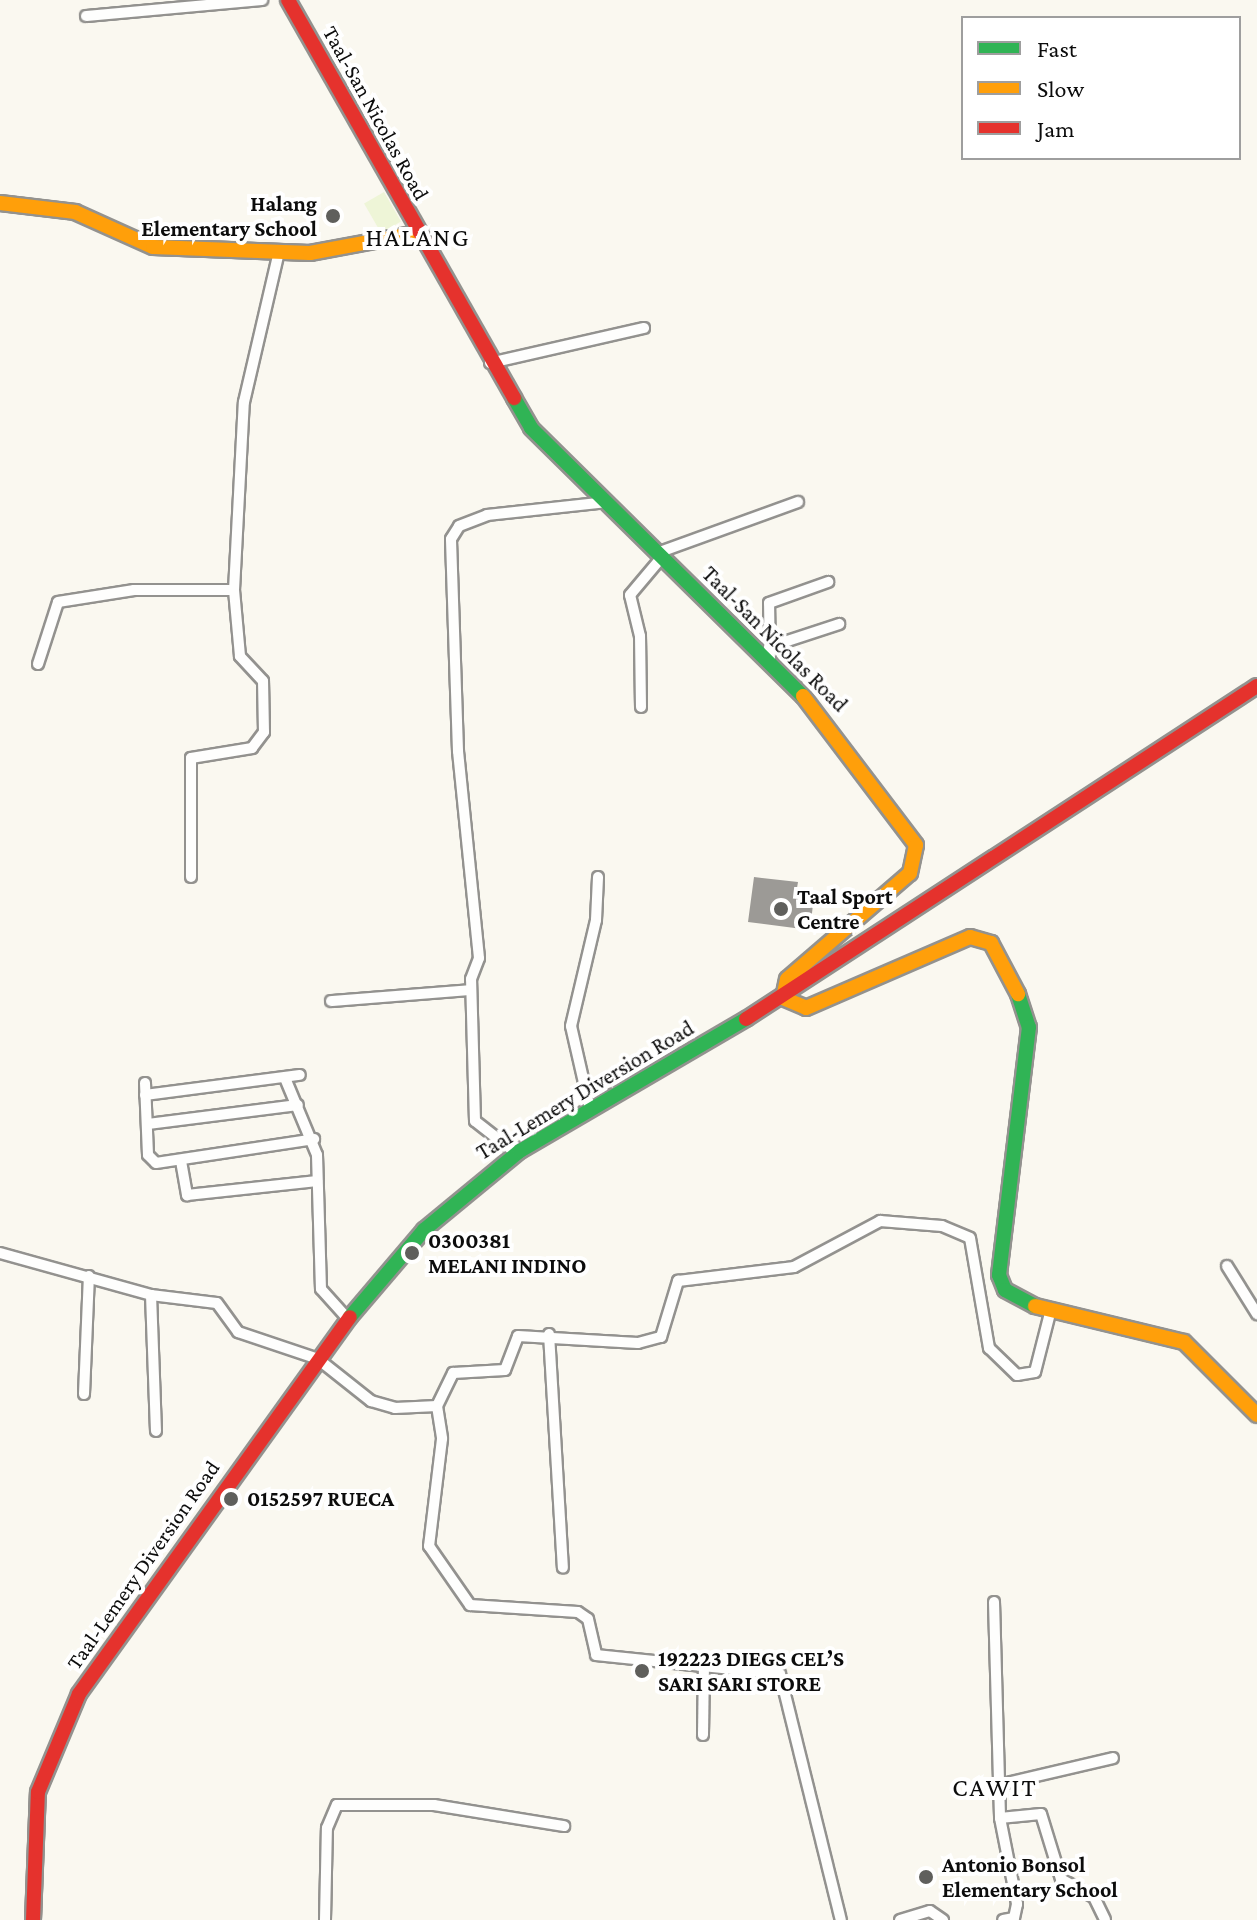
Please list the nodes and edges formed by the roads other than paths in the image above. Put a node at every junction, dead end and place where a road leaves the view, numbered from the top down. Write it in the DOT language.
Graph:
graph roads {
  1 [pos="262,0"];
  2 [pos="288,0"];
  3 [pos="86,16"];
  4 [pos="0,203"];
  5 [pos="418,233"];
  6 [pos="279,252"];
  7 [pos="644,328"];
  8 [pos="490,363"];
  9 [pos="607,502"];
  10 [pos="798,502"];
  11 [pos="660,555"];
  12 [pos="828,582"];
  13 [pos="234,590"];
  14 [pos="839,624"];
  15 [pos="769,647"];
  16 [pos="38,664"];
  17 [pos="770,666"];
  18 [pos="1257,686"];
  19 [pos="641,707"];
  20 [pos="191,877"];
  21 [pos="598,877"];
  22 [pos="471,990"];
  23 [pos="783,998"];
  24 [pos="331,1001"];
  25 [pos="208,1073"];
  26 [pos="300,1075"];
  27 [pos="285,1078"];
  28 [pos="145,1083"];
  29 [pos="210,1087"];
  30 [pos="145,1095"];
  31 [pos="298,1105"];
  32 [pos="590,1109"];
  33 [pos="148,1124"];
  34 [pos="314,1139"];
  35 [pos="516,1153"];
  36 [pos="181,1161"];
  37 [pos="317,1181"];
  38 [pos="0,1253"];
  39 [pos="1227,1266"];
  40 [pos="89,1276"];
  41 [pos="151,1295"];
  42 [pos="1051,1309"];
  43 [pos="1257,1314"];
  44 [pos="348,1319"];
  45 [pos="549,1334"];
  46 [pos="318,1359"];
  47 [pos="84,1394"];
  48 [pos="437,1406"];
  49 [pos="1257,1415"];
  50 [pos="156,1431"];
  51 [pos="563,1568"];
  52 [pos="994,1602"];
  53 [pos="704,1663"];
  54 [pos="703,1735"];
  55 [pos="1113,1758"];
  56 [pos="998,1785"];
  57 [pos="1000,1818"];
  58 [pos="564,1826"];
  59 [pos="33,1920"];
  60 [pos="325,1920"];
  61 [pos="841,1920"];
  62 [pos="900,1920"];
  63 [pos="943,1920"];
  64 [pos="1003,1920"];
  65 [pos="1105,1920"];
  1 -- 3 [label="street"];
  2 -- 5 [label="main road, Taal-San Nicolas Road"];
  4 -- 6 [label="main road"];
  5 -- 6 [label="main road"];
  5 -- 8 [label="main road, Taal-San Nicolas Road"];
  6 -- 13 [label="street"];
  7 -- 8 [label="street"];
  8 -- 9 [label="main road, Taal-San Nicolas Road"];
  9 -- 11 [label="main road, Taal-San Nicolas Road"];
  9 -- 22 [label="street"];
  10 -- 11 [label="street"];
  11 -- 17 [label="main road, Taal-San Nicolas Road"];
  11 -- 19 [label="street"];
  12 -- 15 [label="street"];
  13 -- 16 [label="street"];
  13 -- 20 [label="street"];
  14 -- 15 [label="street"];
  15 -- 17 [label="street"];
  17 -- 23 [label="main road, Taal-San Nicolas Road"];
  18 -- 23 [label="main road, Taal-Lemery Diversion Road"];
  21 -- 32 [label="street"];
  22 -- 24 [label="street"];
  22 -- 35 [label="street"];
  23 -- 32 [label="main road, Taal-Lemery Diversion Road"];
  23 -- 42 [label="main road"];
  25 -- 29 [label="street"];
  26 -- 27 [label="street"];
  27 -- 29 [label="street"];
  27 -- 31 [label="street"];
  28 -- 30 [label="street"];
  29 -- 30 [label="street"];
  30 -- 33 [label="street"];
  31 -- 33 [label="street"];
  31 -- 34 [label="street"];
  32 -- 35 [label="main road, Taal-Lemery Diversion Road"];
  33 -- 36 [label="street"];
  34 -- 36 [label="street"];
  34 -- 37 [label="street"];
  35 -- 44 [label="main road, Taal-Lemery Diversion Road"];
  36 -- 37 [label="street"];
  37 -- 44 [label="street"];
  38 -- 40 [label="street"];
  39 -- 43 [label="street"];
  40 -- 41 [label="street"];
  40 -- 47 [label="street"];
  41 -- 46 [label="street"];
  41 -- 50 [label="street"];
  42 -- 45 [label="street"];
  42 -- 49 [label="main road"];
  44 -- 46 [label="main road, Taal-Lemery Diversion Road"];
  45 -- 48 [label="street"];
  45 -- 51 [label="street"];
  46 -- 48 [label="street"];
  46 -- 59 [label="main road, Taal-Lemery Diversion Road"];
  48 -- 53 [label="street"];
  52 -- 56 [label="street"];
  53 -- 54 [label="street"];
  53 -- 61 [label="street"];
  55 -- 56 [label="street"];
  56 -- 57 [label="street"];
  57 -- 64 [label="street"];
  57 -- 65 [label="street"];
  58 -- 60 [label="street"];
  62 -- 63 [label="street"];
}
